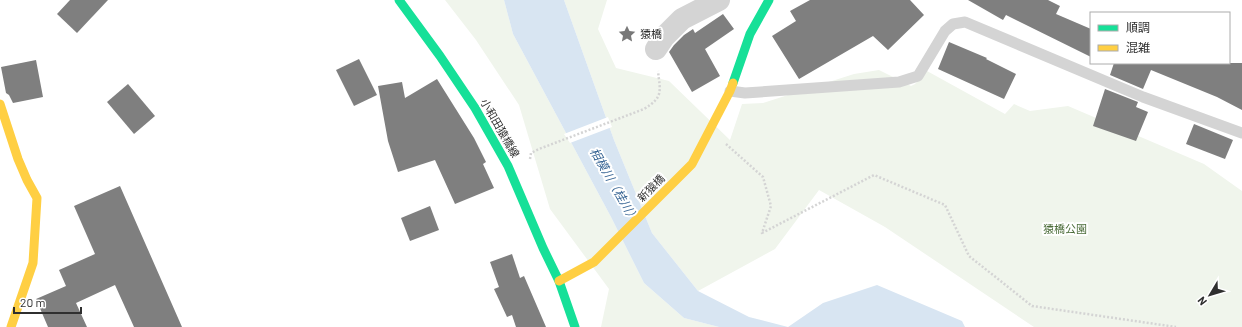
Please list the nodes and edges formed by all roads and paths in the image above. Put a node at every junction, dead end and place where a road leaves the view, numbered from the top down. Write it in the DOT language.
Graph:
graph roads {
  1 [pos="399,0"];
  2 [pos="719,0"];
  3 [pos="769,0"];
  4 [pos="656,49"];
  5 [pos="730,91"];
  6 [pos="0,104"];
  7 [pos="1242,133"];
  8 [pos="721,139"];
  9 [pos="530,164"];
  10 [pos="559,281"];
  11 [pos="11,327"];
  12 [pos="575,327"];
  13 [pos="1176,327"];
  1 -- 10 [label="street, 小和田猿橋線"];
  2 -- 4 [label="street"];
  3 -- 5 [label="street"];
  4 -- 9 [label="path"];
  5 -- 7 [label="lane"];
  5 -- 10 [label="street, 新猿橋"];
  6 -- 11 [label="street"];
  8 -- 13 [label="path"];
  10 -- 12 [label="street, 小和田猿橋線"];
}
